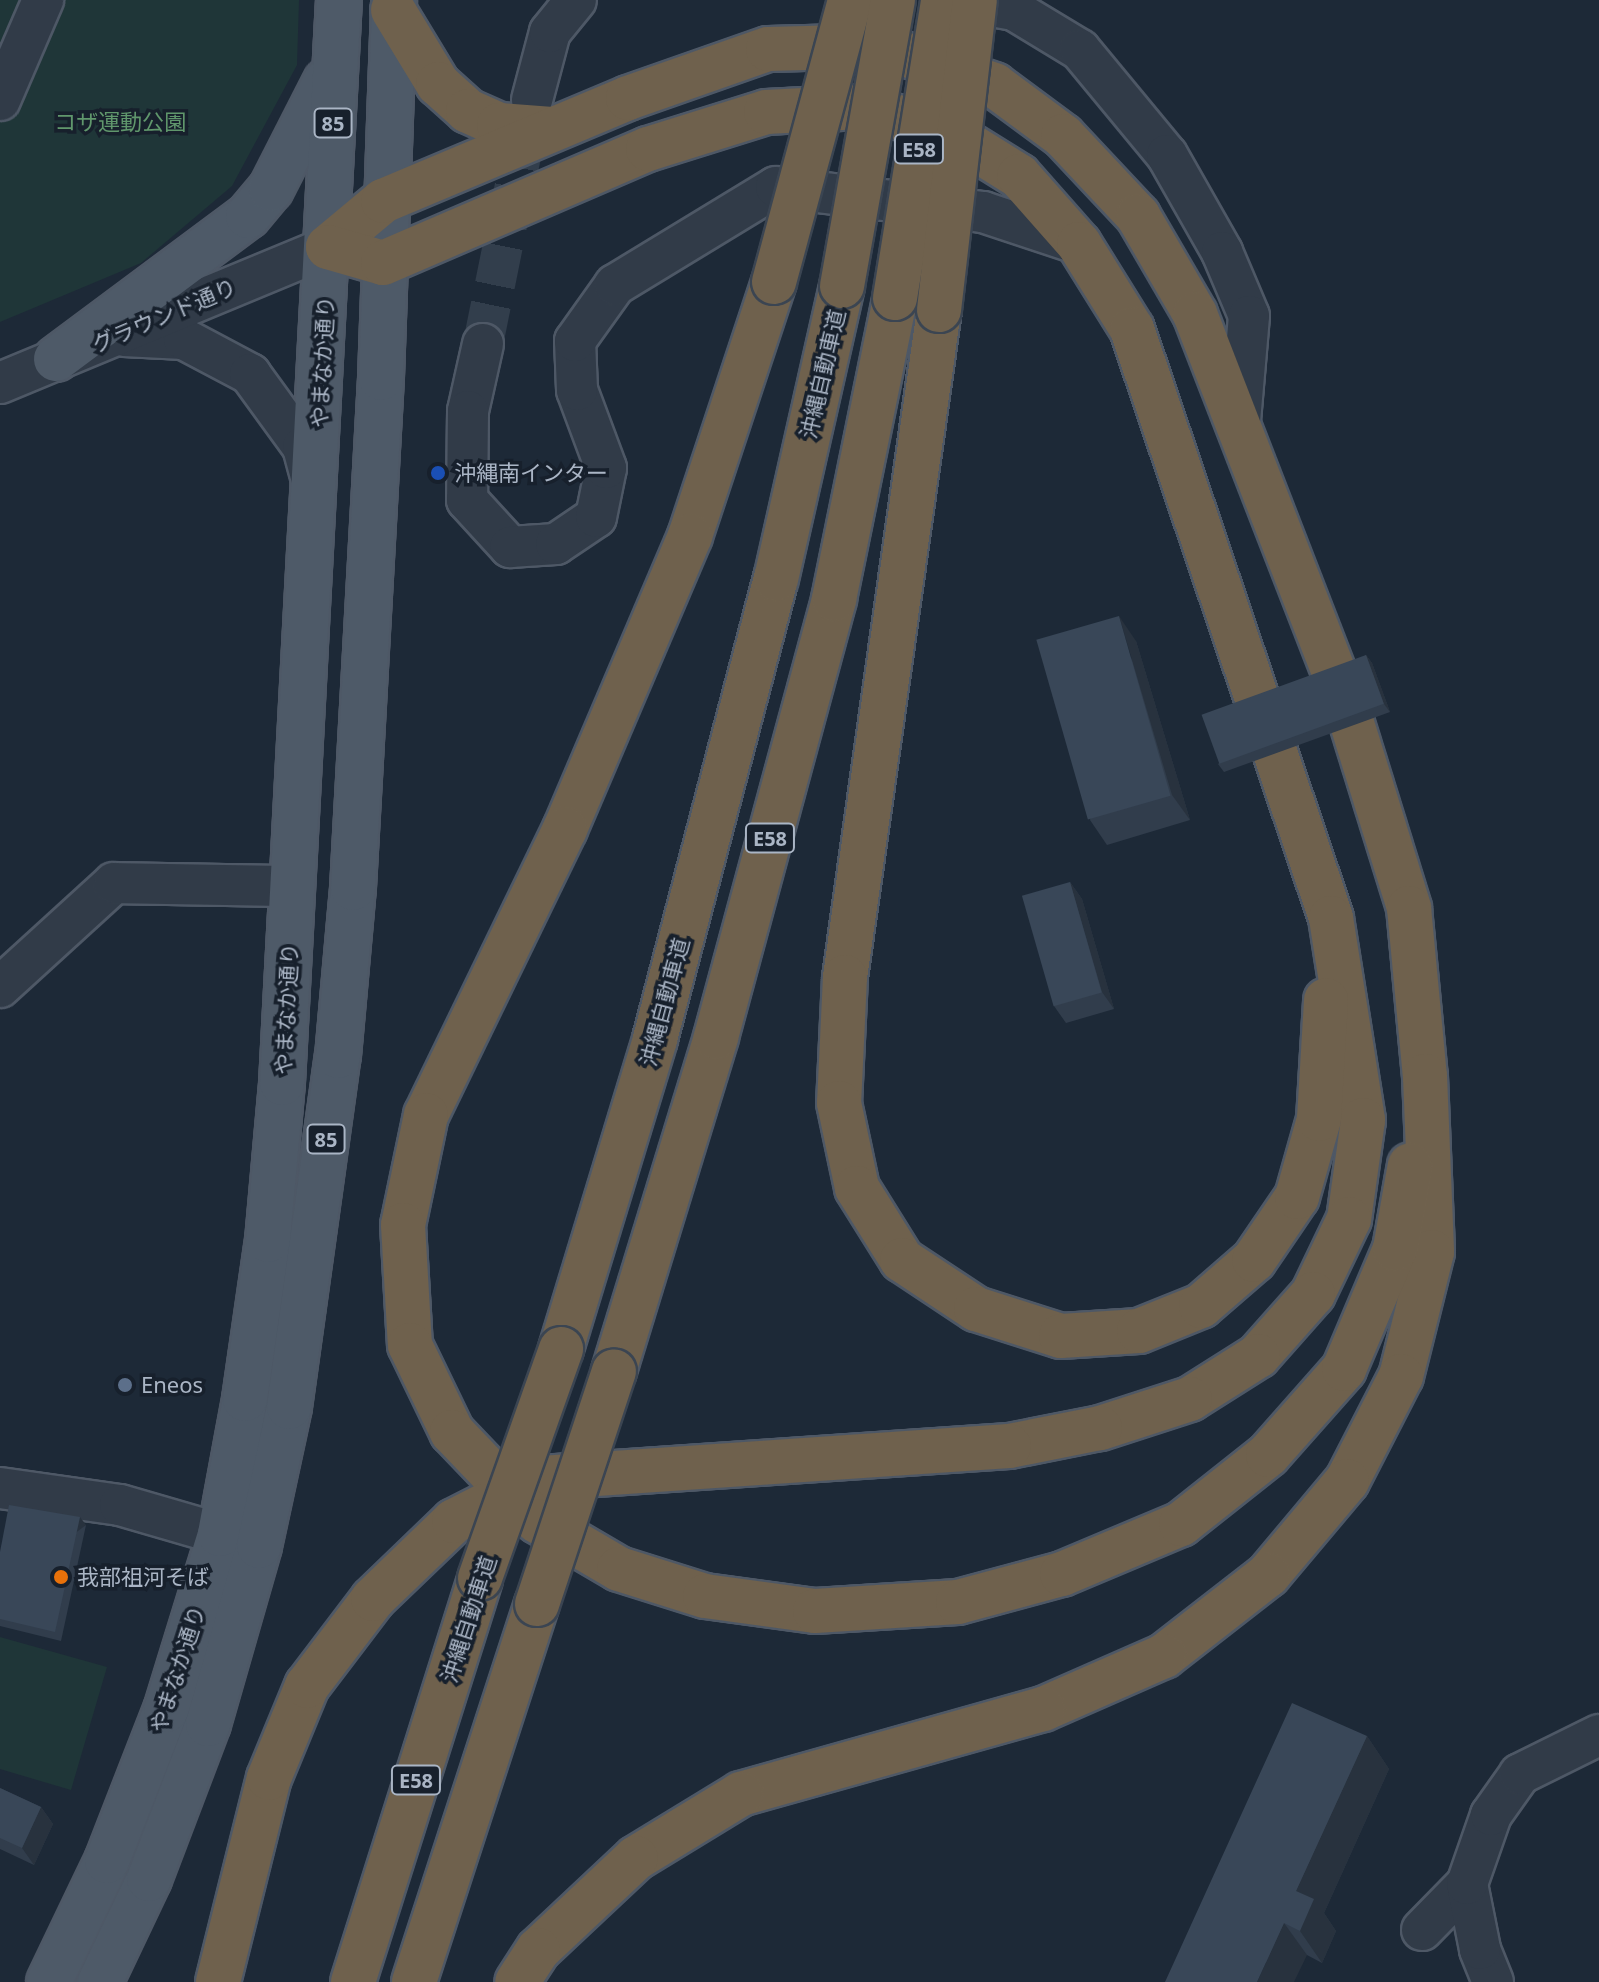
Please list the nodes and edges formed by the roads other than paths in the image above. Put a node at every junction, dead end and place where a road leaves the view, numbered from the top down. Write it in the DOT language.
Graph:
graph roads {
  1 [pos="43,0"];
  2 [pos="339,0"];
  3 [pos="576,0"];
  4 [pos="850,0"];
  5 [pos="893,0"];
  6 [pos="943,0"];
  7 [pos="959,0"];
  8 [pos="975,0"];
  9 [pos="393,5"];
  10 [pos="338,50"];
  11 [pos="0,100"];
  12 [pos="544,114"];
  13 [pos="383,201"];
  14 [pos="1079,244"];
  15 [pos="328,247"];
  16 [pos="383,263"];
  17 [pos="116,335"];
  18 [pos="483,344"];
  19 [pos="56,359"];
  20 [pos="0,383"];
  21 [pos="1240,420"];
  22 [pos="315,492"];
  23 [pos="293,886"];
  24 [pos="1331,918"];
  25 [pos="0,987"];
  26 [pos="1425,1076"];
  27 [pos="0,1488"];
  28 [pos="220,1534"];
  29 [pos="1599,1735"];
  30 [pos="1467,1884"];
  31 [pos="1422,1930"];
  32 [pos="49,1982"];
  33 [pos="100,1982"];
  34 [pos="218,1982"];
  35 [pos="353,1982"];
  36 [pos="414,1982"];
  37 [pos="517,1982"];
  38 [pos="1493,1982"];
  1 -- 11 [label="street"];
  2 -- 10 [label="main road, やまなか通り / 85"];
  3 -- 12 [label="street"];
  4 -- 26 [label="highway, bridge"];
  5 -- 35 [label="highway, 沖縄自動車道 / E58, bridge"];
  6 -- 36 [label="highway, E58, bridge"];
  7 -- 21 [label="street"];
  8 -- 24 [label="highway, bridge"];
  9 -- 12 [label="highway"];
  9 -- 13 [label="main road, やまなか通り / 85"];
  10 -- 15 [label="main road, やまなか通り / 85"];
  10 -- 19 [label="main road"];
  12 -- 13 [label="highway"];
  12 -- 21 [label="highway"];
  13 -- 15 [label="highway"];
  13 -- 16 [label="main road, やまなか通り / 85"];
  14 -- 16 [label="highway"];
  14 -- 18 [label="street"];
  14 -- 24 [label="highway"];
  15 -- 16 [label="highway"];
  15 -- 17 [label="street, グラウンド通り"];
  15 -- 22 [label="main road, やまなか通り / 85"];
  16 -- 33 [label="main road, やまなか通り / 85"];
  17 -- 19 [label="street, グラウンド通り"];
  17 -- 22 [label="street"];
  19 -- 20 [label="street, グラウンド通り"];
  21 -- 26 [label="highway"];
  22 -- 23 [label="main road, やまなか通り / 85"];
  23 -- 25 [label="street"];
  23 -- 28 [label="main road, やまなか通り / 85"];
  24 -- 34 [label="highway"];
  26 -- 37 [label="highway"];
  27 -- 28 [label="street"];
  28 -- 32 [label="main road, やまなか通り / 85"];
  29 -- 30 [label="street"];
  30 -- 31 [label="street"];
  30 -- 38 [label="street"];
}
